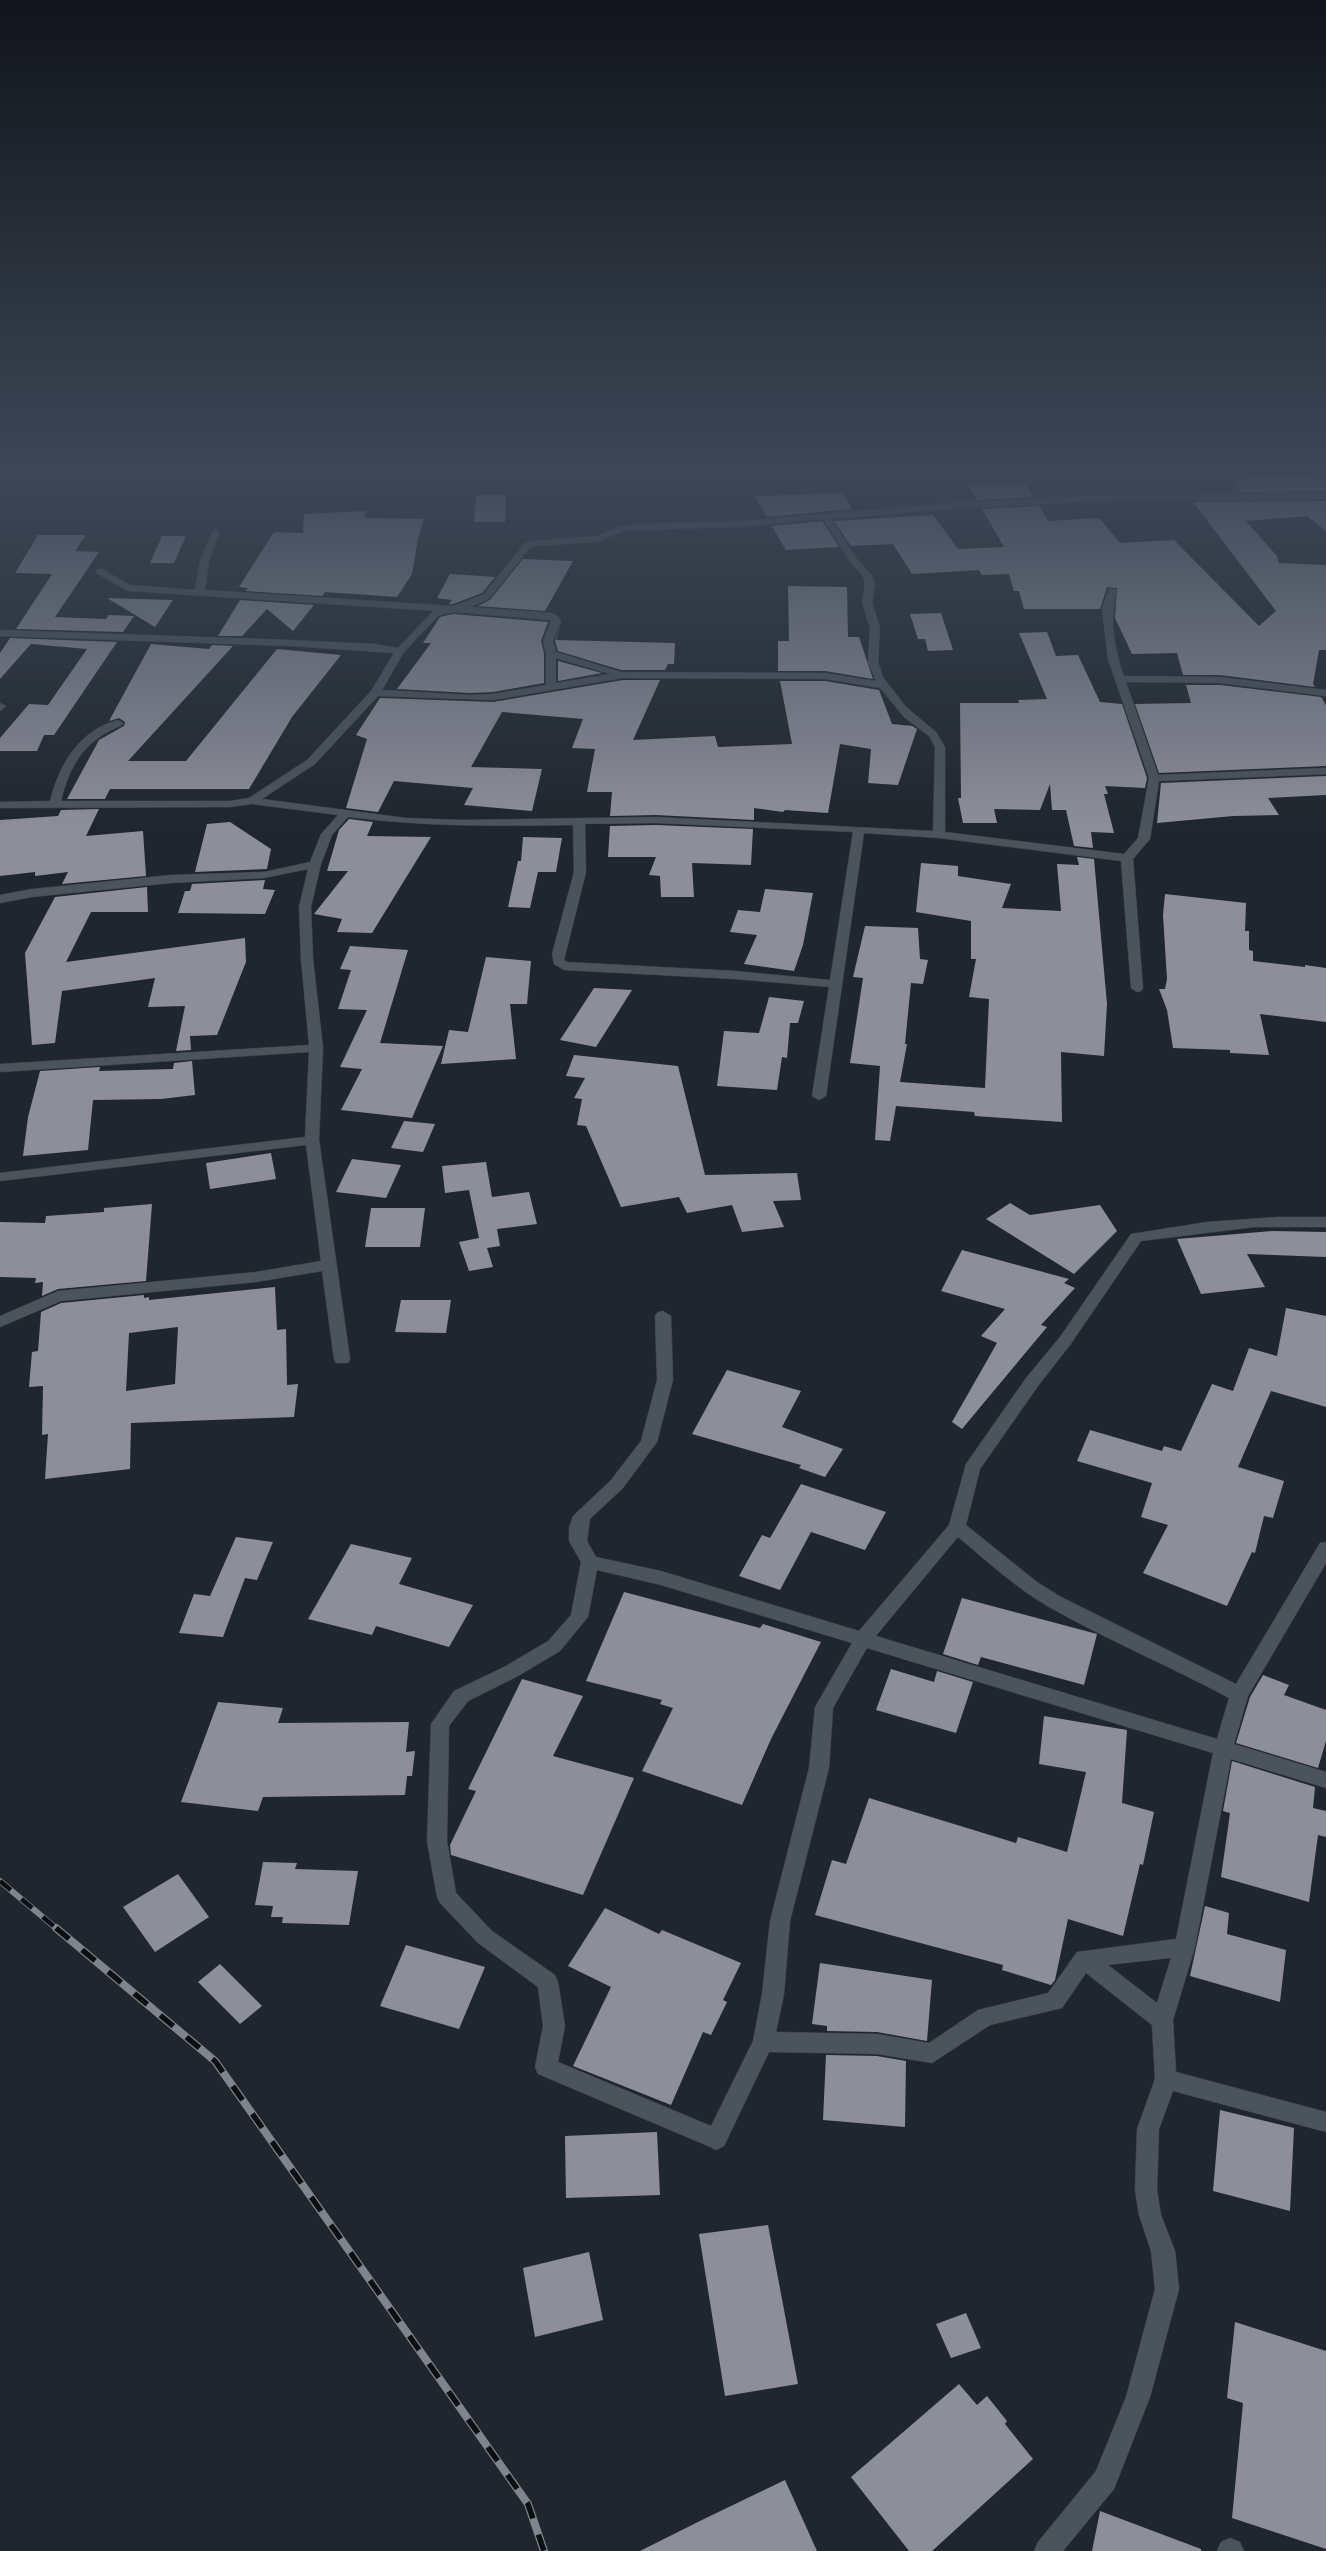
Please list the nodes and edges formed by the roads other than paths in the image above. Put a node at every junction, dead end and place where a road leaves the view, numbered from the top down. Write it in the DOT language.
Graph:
graph roads {
  1 [pos="129,588"];
  2 [pos="493,588"];
  3 [pos="868,588"];
  4 [pos="1112,590"];
  5 [pos="200,591"];
  6 [pos="449,609"];
  7 [pos="0,633"];
  8 [pos="400,651"];
  9 [pos="553,654"];
  10 [pos="623,675"];
  11 [pos="1122,680"];
  12 [pos="883,685"];
  13 [pos="551,688"];
  14 [pos="374,692"];
  15 [pos="1326,693"];
  16 [pos="118,723"];
  17 [pos="1326,770"];
  18 [pos="1154,778"];
  19 [pos="290,793"];
  20 [pos="252,801"];
  21 [pos="55,804"];
  22 [pos="0,805"];
  23 [pos="345,814"];
  24 [pos="579,820"];
  25 [pos="860,829"];
  26 [pos="939,835"];
  27 [pos="1127,858"];
  28 [pos="315,864"];
  29 [pos="0,899"];
  30 [pos="834,984"];
  31 [pos="1136,988"];
  32 [pos="316,1048"];
  33 [pos="0,1068"];
  34 [pos="819,1096"];
  35 [pos="312,1140"];
  36 [pos="0,1177"];
  37 [pos="1326,1222"];
  38 [pos="328,1265"];
  39 [pos="663,1316"];
  40 [pos="0,1322"];
  41 [pos="342,1359"];
  42 [pos="956,1527"];
  43 [pos="1326,1548"];
  44 [pos="590,1562"];
  45 [pos="863,1639"];
  46 [pos="1239,1696"];
  47 [pos="1223,1749"];
  48 [pos="1326,1780"];
  49 [pos="1185,1947"];
  50 [pos="1084,1959"];
  51 [pos="1162,2020"];
  52 [pos="763,2042"];
  53 [pos="1166,2079"];
  54 [pos="1326,2122"];
  55 [pos="1047,2551"];
  1 -- 5 [label="street"];
  2 -- 6 [label="street"];
  3 -- 12 [label="street"];
  4 -- 11 [label="street"];
  5 -- 6 [label="street"];
  6 -- 8 [label="street"];
  6 -- 9 [label="street"];
  7 -- 8 [label="street"];
  8 -- 14 [label="street"];
  9 -- 10 [label="street"];
  9 -- 13 [label="street"];
  10 -- 12 [label="street"];
  10 -- 13 [label="street"];
  11 -- 15 [label="street"];
  11 -- 18 [label="street"];
  12 -- 26 [label="street"];
  13 -- 14 [label="street"];
  14 -- 19 [label="street"];
  16 -- 21 [label="street"];
  17 -- 18 [label="street"];
  18 -- 27 [label="street"];
  19 -- 20 [label="street"];
  19 -- 20 [label="street"];
  19 -- 23 [label="street"];
  20 -- 21 [label="street"];
  21 -- 22 [label="street"];
  23 -- 24 [label="street"];
  23 -- 28 [label="street"];
  24 -- 25 [label="street"];
  24 -- 30 [label="street"];
  25 -- 26 [label="street"];
  25 -- 30 [label="street"];
  26 -- 27 [label="street"];
  27 -- 31 [label="street"];
  28 -- 29 [label="street"];
  28 -- 32 [label="street"];
  30 -- 34 [label="street"];
  32 -- 33 [label="street"];
  32 -- 35 [label="street"];
  35 -- 36 [label="street"];
  35 -- 38 [label="street"];
  37 -- 42 [label="street"];
  38 -- 40 [label="street"];
  38 -- 41 [label="street"];
  39 -- 44 [label="street"];
  42 -- 45 [label="street"];
  42 -- 46 [label="street"];
  43 -- 46 [label="street"];
  44 -- 45 [label="street"];
  44 -- 52 [label="street"];
  45 -- 47 [label="street"];
  45 -- 52 [label="street"];
  46 -- 47 [label="street"];
  47 -- 48 [label="street"];
  47 -- 49 [label="street"];
  49 -- 50 [label="street"];
  49 -- 51 [label="street"];
  50 -- 51 [label="street"];
  50 -- 52 [label="street"];
  51 -- 53 [label="street"];
  53 -- 54 [label="street"];
  53 -- 55 [label="street"];
}
